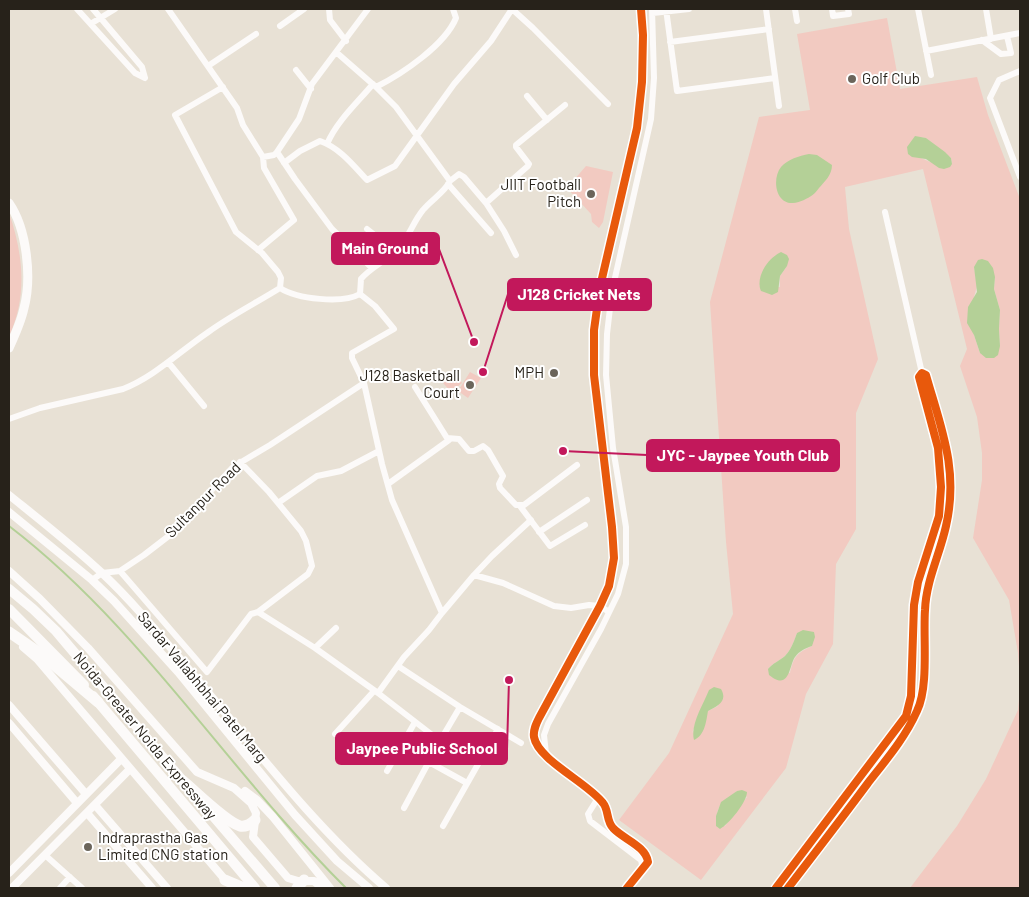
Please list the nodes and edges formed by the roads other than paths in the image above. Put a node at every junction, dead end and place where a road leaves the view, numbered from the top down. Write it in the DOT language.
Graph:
graph roads {
  1 [pos="77,9"];
  2 [pos="93,9"];
  3 [pos="115,9"];
  4 [pos="168,9"];
  5 [pos="304,9"];
  6 [pos="329,9"];
  7 [pos="368,9"];
  8 [pos="453,9"];
  9 [pos="512,9"];
  10 [pos="641,9"];
  11 [pos="689,9"];
  12 [pos="766,9"];
  13 [pos="795,9"];
  14 [pos="832,9"];
  15 [pos="848,9"];
  16 [pos="918,9"];
  17 [pos="986,9"];
  18 [pos="666,10"];
  19 [pos="652,11"];
  20 [pos="101,17"];
  21 [pos="797,21"];
  22 [pos="92,23"];
  23 [pos="280,26"];
  24 [pos="769,29"];
  25 [pos="1020,33"];
  26 [pos="256,34"];
  27 [pos="1007,36"];
  28 [pos="992,39"];
  29 [pos="982,40"];
  30 [pos="346,41"];
  31 [pos="670,42"];
  32 [pos="926,51"];
  33 [pos="336,52"];
  34 [pos="208,66"];
  35 [pos="296,70"];
  36 [pos="1020,71"];
  37 [pos="931,75"];
  38 [pos="775,78"];
  39 [pos="374,85"];
  40 [pos="222,87"];
  41 [pos="311,89"];
  42 [pos="527,96"];
  43 [pos="608,104"];
  44 [pos="565,105"];
  45 [pos="779,106"];
  46 [pos="547,120"];
  47 [pos="416,134"];
  48 [pos="327,144"];
  49 [pos="277,152"];
  50 [pos="263,157"];
  51 [pos="284,163"];
  52 [pos="626,176"];
  53 [pos="639,177"];
  54 [pos="1020,177"];
  55 [pos="449,182"];
  56 [pos="9,203"];
  57 [pos="486,204"];
  58 [pos="886,212"];
  59 [pos="367,229"];
  60 [pos="492,233"];
  61 [pos="258,250"];
  62 [pos="396,252"];
  63 [pos="516,254"];
  64 [pos="372,268"];
  65 [pos="280,288"];
  66 [pos="360,294"];
  67 [pos="9,348"];
  68 [pos="168,362"];
  69 [pos="922,373"];
  70 [pos="364,383"];
  71 [pos="415,388"];
  72 [pos="204,406"];
  73 [pos="9,418"];
  74 [pos="449,440"];
  75 [pos="379,451"];
  76 [pos="240,462"];
  77 [pos="576,465"];
  78 [pos="388,484"];
  79 [pos="9,495"];
  80 [pos="587,500"];
  81 [pos="622,503"];
  82 [pos="278,504"];
  83 [pos="609,504"];
  84 [pos="520,506"];
  85 [pos="9,512"];
  86 [pos="531,520"];
  87 [pos="585,525"];
  88 [pos="540,532"];
  89 [pos="9,571"];
  90 [pos="120,571"];
  91 [pos="102,573"];
  92 [pos="474,575"];
  93 [pos="92,580"];
  94 [pos="9,588"];
  95 [pos="600,606"];
  96 [pos="9,609"];
  97 [pos="258,612"];
  98 [pos="609,612"];
  99 [pos="442,613"];
  100 [pos="336,628"];
  101 [pos="9,633"];
  102 [pos="314,648"];
  103 [pos="398,666"];
  104 [pos="376,692"];
  105 [pos="98,702"];
  106 [pos="9,705"];
  107 [pos="460,707"];
  108 [pos="415,722"];
  109 [pos="9,723"];
  110 [pos="498,729"];
  111 [pos="335,734"];
  112 [pos="440,741"];
  113 [pos="521,743"];
  114 [pos="178,749"];
  115 [pos="546,755"];
  116 [pos="121,759"];
  117 [pos="429,762"];
  118 [pos="872,762"];
  119 [pos="880,768"];
  120 [pos="130,769"];
  121 [pos="387,770"];
  122 [pos="183,781"];
  123 [pos="467,783"];
  124 [pos="86,794"];
  125 [pos="598,798"];
  126 [pos="77,802"];
  127 [pos="95,805"];
  128 [pos="404,808"];
  129 [pos="87,813"];
  130 [pos="273,817"];
  131 [pos="255,820"];
  132 [pos="443,826"];
  133 [pos="45,855"];
  134 [pos="311,863"];
  135 [pos="643,870"];
  136 [pos="9,873"];
  137 [pos="70,877"];
  138 [pos="229,884"];
  139 [pos="301,884"];
  140 [pos="12,888"];
  141 [pos="60,888"];
  142 [pos="82,888"];
  143 [pos="152,888"];
  144 [pos="167,888"];
  145 [pos="244,888"];
  146 [pos="256,888"];
  147 [pos="276,888"];
  148 [pos="322,888"];
  149 [pos="330,888"];
  150 [pos="370,888"];
  151 [pos="386,888"];
  152 [pos="627,888"];
  153 [pos="776,888"];
  154 [pos="788,888"];
  1 -- 22 [label="street"];
  2 -- 20 [label="street"];
  3 -- 20 [label="street"];
  4 -- 34 [label="street"];
  5 -- 23 [label="street"];
  6 -- 30 [label="street"];
  7 -- 30 [label="street"];
  8 -- 39 [label="street"];
  9 -- 43 [label="street"];
  9 -- 47 [label="street"];
  10 -- 52 [label="street"];
  11 -- 18 [label="street"];
  12 -- 24 [label="street"];
  13 -- 21 [label="street"];
  14 -- 15 [label="street"];
  16 -- 32 [label="street"];
  17 -- 28 [label="street"];
  18 -- 19 [label="street"];
  18 -- 31 [label="street"];
  19 -- 53 [label="street"];
  20 -- 22 [label="street"];
  20 -- 22 [label="street"];
  24 -- 31 [label="street"];
  24 -- 38 [label="street"];
  25 -- 27 [label="street"];
  26 -- 34 [label="street"];
  27 -- 28 [label="street"];
  27 -- 29 [label="street"];
  28 -- 29 [label="street"];
  29 -- 32 [label="street"];
  30 -- 33 [label="street"];
  31 -- 38 [label="street"];
  32 -- 37 [label="street"];
  33 -- 39 [label="street"];
  33 -- 41 [label="street"];
  34 -- 40 [label="street"];
  35 -- 41 [label="street"];
  36 -- 54 [label="street"];
  38 -- 45 [label="street"];
  39 -- 47 [label="street"];
  39 -- 48 [label="street"];
  40 -- 50 [label="street"];
  40 -- 61 [label="street"];
  41 -- 49 [label="street"];
  42 -- 46 [label="street"];
  44 -- 46 [label="street"];
  46 -- 57 [label="street"];
  47 -- 48 [label="street"];
  47 -- 55 [label="street"];
  48 -- 51 [label="street"];
  49 -- 50 [label="street"];
  49 -- 51 [label="street"];
  50 -- 61 [label="street"];
  51 -- 64 [label="street"];
  52 -- 53 [label="street"];
  52 -- 83 [label="street"];
  53 -- 81 [label="street"];
  55 -- 57 [label="street"];
  55 -- 60 [label="street"];
  55 -- 62 [label="street"];
  56 -- 67 [label="main road"];
  57 -- 63 [label="street"];
  58 -- 69 [label="street"];
  59 -- 62 [label="street"];
  61 -- 65 [label="street"];
  62 -- 64 [label="street"];
  64 -- 66 [label="street"];
  65 -- 66 [label="street"];
  65 -- 68 [label="street"];
  66 -- 70 [label="street"];
  68 -- 72 [label="street"];
  68 -- 73 [label="street"];
  69 -- 118 [label="street"];
  69 -- 119 [label="street"];
  70 -- 75 [label="street"];
  70 -- 76 [label="street, Sultanpur Road"];
  71 -- 74 [label="street"];
  74 -- 78 [label="street"];
  74 -- 84 [label="street"];
  75 -- 78 [label="street"];
  75 -- 82 [label="street"];
  76 -- 82 [label="street"];
  76 -- 90 [label="street, Sultanpur Road"];
  77 -- 84 [label="street"];
  78 -- 99 [label="street"];
  79 -- 91 [label="street, Sardar Vallabhbhai Patel Marg"];
  80 -- 88 [label="street"];
  81 -- 83 [label="street"];
  81 -- 98 [label="street"];
  82 -- 97 [label="street"];
  83 -- 95 [label="street"];
  84 -- 86 [label="street"];
  85 -- 93 [label="street, Sardar Vallabhbhai Patel Marg"];
  86 -- 88 [label="street"];
  86 -- 92 [label="street"];
  87 -- 88 [label="street"];
  89 -- 114 [label="street"];
  90 -- 91 [label="street, Sultanpur Road"];
  90 -- 97 [label="street"];
  91 -- 93 [label="street, Sultanpur Road"];
  91 -- 151 [label="street, Sardar Vallabhbhai Patel Marg"];
  92 -- 95 [label="street"];
  92 -- 99 [label="street"];
  93 -- 150 [label="street, Sardar Vallabhbhai Patel Marg"];
  94 -- 122 [label="highway, Noida-Greater Noida Expressway"];
  95 -- 98 [label="street"];
  95 -- 115 [label="street"];
  96 -- 105 [label="highway, Noida-Greater Noida Expressway"];
  97 -- 102 [label="street"];
  98 -- 115 [label="street"];
  99 -- 103 [label="street"];
  100 -- 102 [label="street"];
  101 -- 105 [label="highway"];
  101 -- 116 [label="street"];
  102 -- 104 [label="street"];
  103 -- 104 [label="street"];
  103 -- 107 [label="street"];
  104 -- 108 [label="street"];
  104 -- 111 [label="street"];
  105 -- 146 [label="highway, Noida-Greater Noida Expressway"];
  106 -- 124 [label="street"];
  107 -- 110 [label="street"];
  107 -- 112 [label="street"];
  108 -- 112 [label="street"];
  108 -- 121 [label="street"];
  109 -- 126 [label="street"];
  110 -- 113 [label="street"];
  110 -- 123 [label="street"];
  112 -- 117 [label="street"];
  114 -- 130 [label="street"];
  114 -- 131 [label="street"];
  115 -- 125 [label="street"];
  116 -- 120 [label="street"];
  116 -- 124 [label="street"];
  117 -- 123 [label="street"];
  117 -- 128 [label="street"];
  118 -- 119 [label="street"];
  118 -- 153 [label="street"];
  119 -- 154 [label="street"];
  120 -- 127 [label="street"];
  120 -- 138 [label="street"];
  122 -- 131 [label="highway"];
  122 -- 147 [label="highway, Noida-Greater Noida Expressway"];
  123 -- 132 [label="street"];
  124 -- 126 [label="street"];
  125 -- 135 [label="street"];
  125 -- 135 [label="street"];
  126 -- 136 [label="street"];
  127 -- 129 [label="street"];
  127 -- 144 [label="street"];
  129 -- 133 [label="street"];
  129 -- 143 [label="street"];
  130 -- 131 [label="street"];
  130 -- 134 [label="street"];
  131 -- 139 [label="street"];
  133 -- 137 [label="street"];
  133 -- 140 [label="street"];
  134 -- 139 [label="street"];
  134 -- 149 [label="street"];
  135 -- 152 [label="street"];
  137 -- 141 [label="street"];
  137 -- 142 [label="street"];
  138 -- 145 [label="highway"];
  139 -- 148 [label="street"];
}
